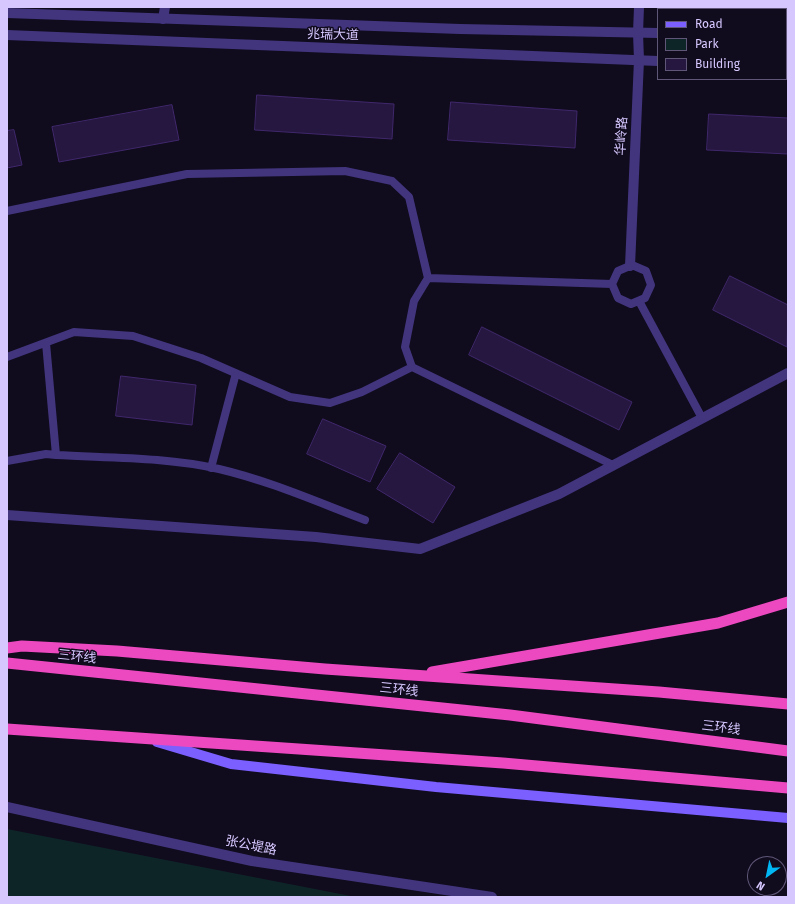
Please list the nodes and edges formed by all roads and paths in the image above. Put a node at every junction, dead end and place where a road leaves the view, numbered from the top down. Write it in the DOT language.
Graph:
graph roads {
  1 [pos="165,7"];
  2 [pos="639,7"];
  3 [pos="7,13"];
  4 [pos="163,19"];
  5 [pos="638,33"];
  6 [pos="657,33"];
  7 [pos="7,35"];
  8 [pos="639,60"];
  9 [pos="657,61"];
  10 [pos="7,211"];
  11 [pos="630,266"];
  12 [pos="428,278"];
  13 [pos="612,284"];
  14 [pos="639,301"];
  15 [pos="46,343"];
  16 [pos="7,357"];
  17 [pos="412,367"];
  18 [pos="236,373"];
  19 [pos="788,373"];
  20 [pos="702,418"];
  21 [pos="56,455"];
  22 [pos="7,460"];
  23 [pos="613,465"];
  24 [pos="211,468"];
  25 [pos="7,515"];
  26 [pos="365,520"];
  27 [pos="788,602"];
  28 [pos="7,648"];
  29 [pos="7,663"];
  30 [pos="413,675"];
  31 [pos="788,704"];
  32 [pos="7,729"];
  33 [pos="143,738"];
  34 [pos="788,751"];
  35 [pos="788,788"];
  36 [pos="7,807"];
  37 [pos="788,818"];
  38 [pos="492,897"];
  1 -- 4 [label="street"];
  2 -- 5 [label="street, 华岭路"];
  3 -- 4 [label="street, 兆瑞大道"];
  4 -- 5 [label="street, 兆瑞大道"];
  5 -- 6 [label="street, 兆瑞大道"];
  5 -- 8 [label="street, 华岭路"];
  7 -- 8 [label="street, 兆瑞大道"];
  8 -- 9 [label="street, 兆瑞大道"];
  8 -- 11 [label="street, 华岭路"];
  10 -- 12 [label="lane"];
  11 -- 13 [label="lane"];
  11 -- 14 [label="lane"];
  12 -- 13 [label="lane"];
  12 -- 17 [label="lane"];
  13 -- 14 [label="lane"];
  14 -- 20 [label="lane"];
  15 -- 16 [label="lane"];
  15 -- 18 [label="lane"];
  15 -- 21 [label="lane"];
  17 -- 18 [label="lane"];
  17 -- 23 [label="lane"];
  18 -- 24 [label="lane"];
  19 -- 20 [label="street"];
  20 -- 23 [label="street"];
  21 -- 22 [label="lane"];
  21 -- 24 [label="lane"];
  23 -- 25 [label="street"];
  24 -- 26 [label="lane"];
  27 -- 30 [label="highway"];
  28 -- 30 [label="highway"];
  29 -- 34 [label="highway, 三环线"];
  30 -- 31 [label="highway"];
  32 -- 33 [label="highway"];
  33 -- 35 [label="highway"];
  33 -- 37 [label="main road"];
  36 -- 38 [label="street, 张公堤路"];
}
